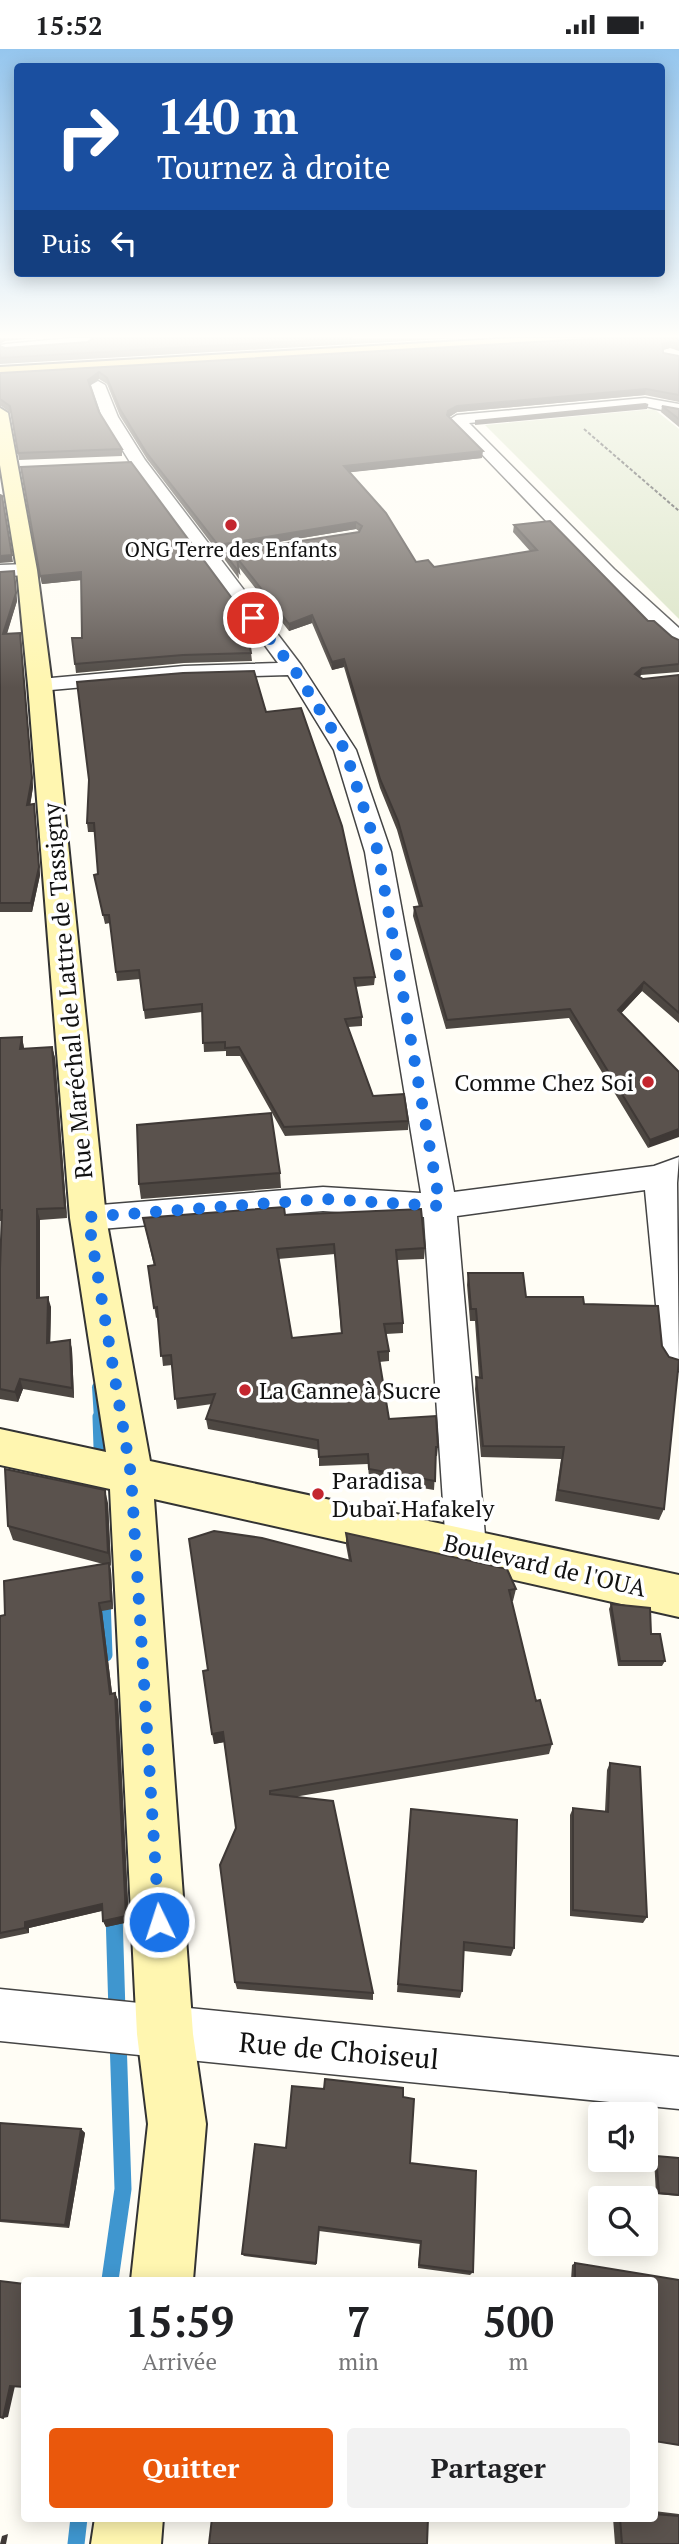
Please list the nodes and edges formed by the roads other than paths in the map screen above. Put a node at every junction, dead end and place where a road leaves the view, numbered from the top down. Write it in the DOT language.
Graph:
graph roads {
  1 [pos="7,454"];
  2 [pos="122,454"];
  3 [pos="491,454"];
  4 [pos="12,482"];
  5 [pos="13,571"];
  6 [pos="679,639"];
  7 [pos="294,669"];
  8 [pos="40,685"];
  9 [pos="670,1173"];
  10 [pos="440,1206"];
  11 [pos="88,1217"];
  12 [pos="679,1357"];
  13 [pos="0,1447"];
  14 [pos="131,1475"];
  15 [pos="466,1547"];
  16 [pos="679,1596"];
  17 [pos="0,2015"];
  18 [pos="165,2033"];
  19 [pos="679,2083"];
  20 [pos="162,2277"];
  21 [pos="129,2522"];
  22 [pos="126,2544"];
  1 -- 4 [label="street, Rue Maréchal de Lattre de Tassigny"];
  2 -- 7 [label="street"];
  3 -- 6 [label="street"];
  4 -- 5 [label="street, Rue Maréchal de Lattre de Tassigny"];
  5 -- 8 [label="street, Rue Maréchal de Lattre de Tassigny"];
  7 -- 8 [label="street"];
  7 -- 10 [label="street"];
  8 -- 11 [label="street, Rue Maréchal de Lattre de Tassigny"];
  9 -- 10 [label="street"];
  9 -- 12 [label="street"];
  10 -- 11 [label="street"];
  10 -- 15 [label="street"];
  11 -- 14 [label="street, Rue Maréchal de Lattre de Tassigny"];
  13 -- 14 [label="street, Boulevard de l'OUA"];
  14 -- 15 [label="street, Boulevard de l'OUA"];
  14 -- 18 [label="street, Rue Maréchal de Lattre de Tassigny"];
  15 -- 16 [label="street, Boulevard de l'OUA"];
  17 -- 18 [label="street, Rue de Choiseul"];
  18 -- 19 [label="street, Rue de Choiseul"];
  18 -- 20 [label="street, Rue Maréchal de Lattre de Tassigny"];
  21 -- 22 [label="street"];
}
